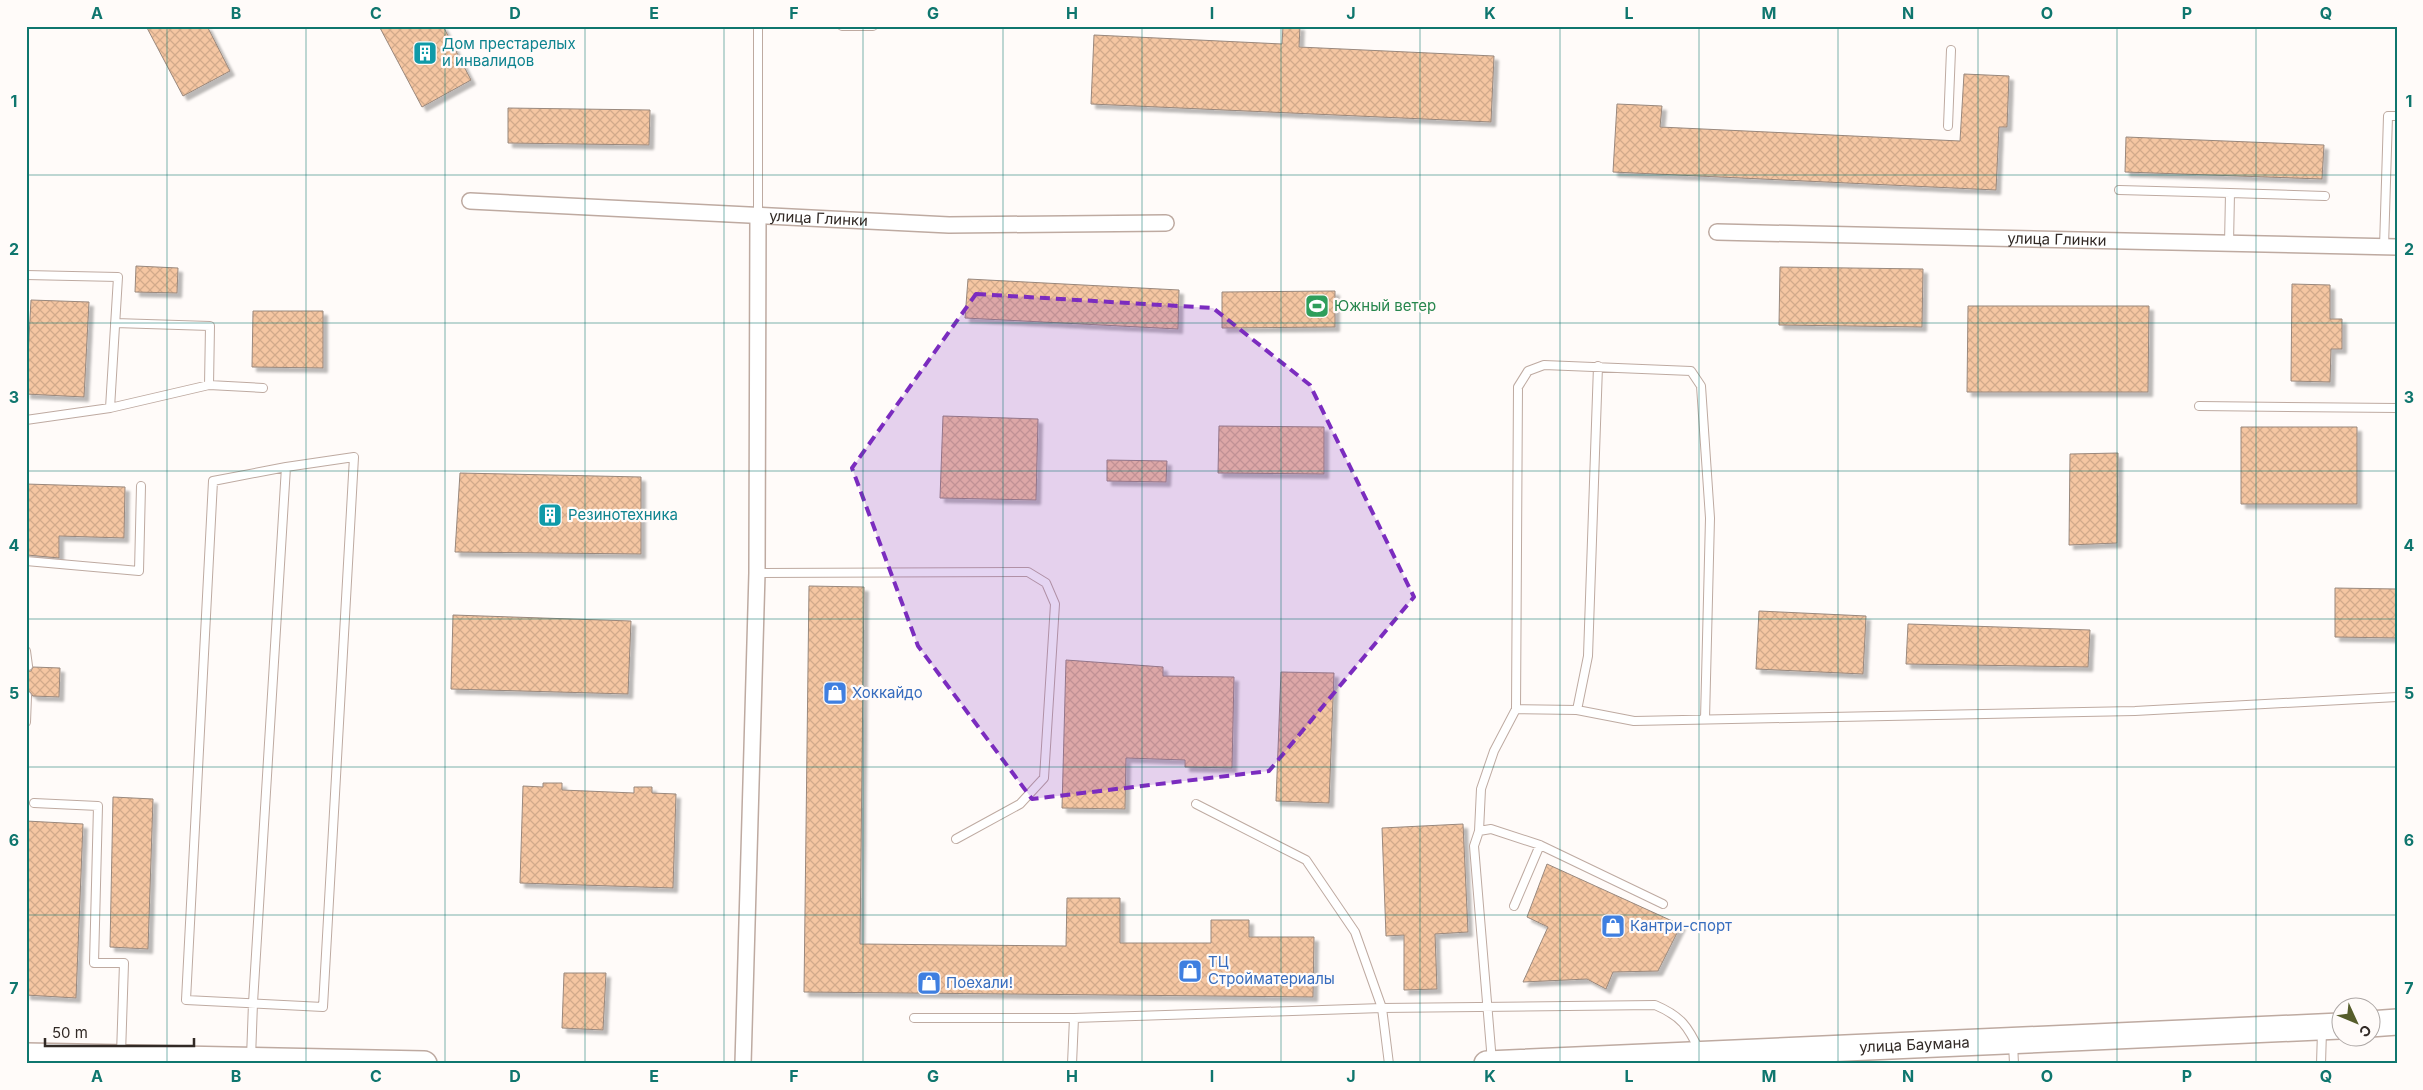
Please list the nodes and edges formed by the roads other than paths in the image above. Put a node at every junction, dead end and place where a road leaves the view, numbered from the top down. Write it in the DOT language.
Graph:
graph roads {
  1 [pos="758,26"];
  2 [pos="842,26"];
  3 [pos="873,26"];
  4 [pos="1950,50"];
  5 [pos="2397,116"];
  6 [pos="1948,126"];
  7 [pos="2120,190"];
  8 [pos="2230,193"];
  9 [pos="2325,196"];
  10 [pos="470,201"];
  11 [pos="758,214"];
  12 [pos="1166,223"];
  13 [pos="1717,232"];
  14 [pos="2229,244"];
  15 [pos="2390,247"];
  16 [pos="26,275"];
  17 [pos="115,323"];
  18 [pos="1598,366"];
  19 [pos="209,384"];
  20 [pos="263,388"];
  21 [pos="2199,406"];
  22 [pos="110,408"];
  23 [pos="2397,408"];
  24 [pos="26,420"];
  25 [pos="286,467"];
  26 [pos="141,486"];
  27 [pos="26,561"];
  28 [pos="757,573"];
  29 [pos="26,651"];
  30 [pos="28,666"];
  31 [pos="27,696"];
  32 [pos="2397,697"];
  33 [pos="1516,709"];
  34 [pos="1577,710"];
  35 [pos="1706,719"];
  36 [pos="26,722"];
  37 [pos="34,803"];
  38 [pos="1196,804"];
  39 [pos="1479,831"];
  40 [pos="956,839"];
  41 [pos="1540,844"];
  42 [pos="1663,904"];
  43 [pos="1514,906"];
  44 [pos="253,1003"];
  45 [pos="1485,1007"];
  46 [pos="1382,1008"];
  47 [pos="914,1018"];
  48 [pos="1074,1018"];
  49 [pos="2397,1022"];
  50 [pos="2380,1023"];
  51 [pos="2330,1026"];
  52 [pos="2330,1030"];
  53 [pos="2014,1052"];
  54 [pos="1701,1054"];
  55 [pos="26,1056"];
  56 [pos="121,1058"];
  57 [pos="251,1060"];
  58 [pos="424,1064"];
  59 [pos="744,1064"];
  60 [pos="1072,1064"];
  61 [pos="1390,1064"];
  62 [pos="1487,1064"];
  63 [pos="1492,1064"];
  64 [pos="2321,1064"];
  1 -- 11 [label="lane"];
  2 -- 3 [label="lane"];
  4 -- 6 [label="lane"];
  5 -- 15 [label="lane"];
  7 -- 8 [label="lane"];
  8 -- 9 [label="lane"];
  8 -- 14 [label="lane"];
  10 -- 11 [label="street, улица Глинки"];
  11 -- 12 [label="street, улица Глинки"];
  11 -- 28 [label="street"];
  13 -- 14 [label="street, улица Глинки"];
  14 -- 15 [label="street, улица Глинки"];
  16 -- 17 [label="lane"];
  17 -- 19 [label="lane"];
  17 -- 22 [label="lane"];
  18 -- 33 [label="lane"];
  18 -- 34 [label="lane"];
  18 -- 35 [label="lane"];
  19 -- 20 [label="lane"];
  19 -- 22 [label="lane"];
  21 -- 23 [label="lane"];
  22 -- 24 [label="lane"];
  25 -- 44 [label="lane"];
  25 -- 44 [label="lane"];
  25 -- 44 [label="lane"];
  26 -- 27 [label="lane"];
  28 -- 40 [label="lane"];
  28 -- 59 [label="street"];
  29 -- 30 [label="lane"];
  31 -- 36 [label="lane"];
  32 -- 35 [label="lane"];
  33 -- 34 [label="lane"];
  33 -- 39 [label="lane"];
  34 -- 35 [label="lane"];
  37 -- 56 [label="lane"];
  38 -- 46 [label="lane"];
  39 -- 41 [label="lane"];
  39 -- 45 [label="lane"];
  41 -- 42 [label="lane"];
  41 -- 43 [label="lane"];
  44 -- 57 [label="lane"];
  45 -- 46 [label="lane"];
  45 -- 54 [label="lane"];
  45 -- 63 [label="lane"];
  46 -- 48 [label="lane"];
  46 -- 61 [label="lane"];
  47 -- 48 [label="lane"];
  48 -- 60 [label="lane"];
  49 -- 50 [label="main road"];
  51 -- 53 [label="main road, улица Баумана"];
  52 -- 64 [label="lane"];
  53 -- 54 [label="main road, улица Баумана"];
  54 -- 63 [label="main road, улица Баумана"];
  55 -- 56 [label="main road"];
  56 -- 57 [label="main road"];
  57 -- 58 [label="main road"];
  62 -- 63 [label="main road, улица Баумана"];
}
